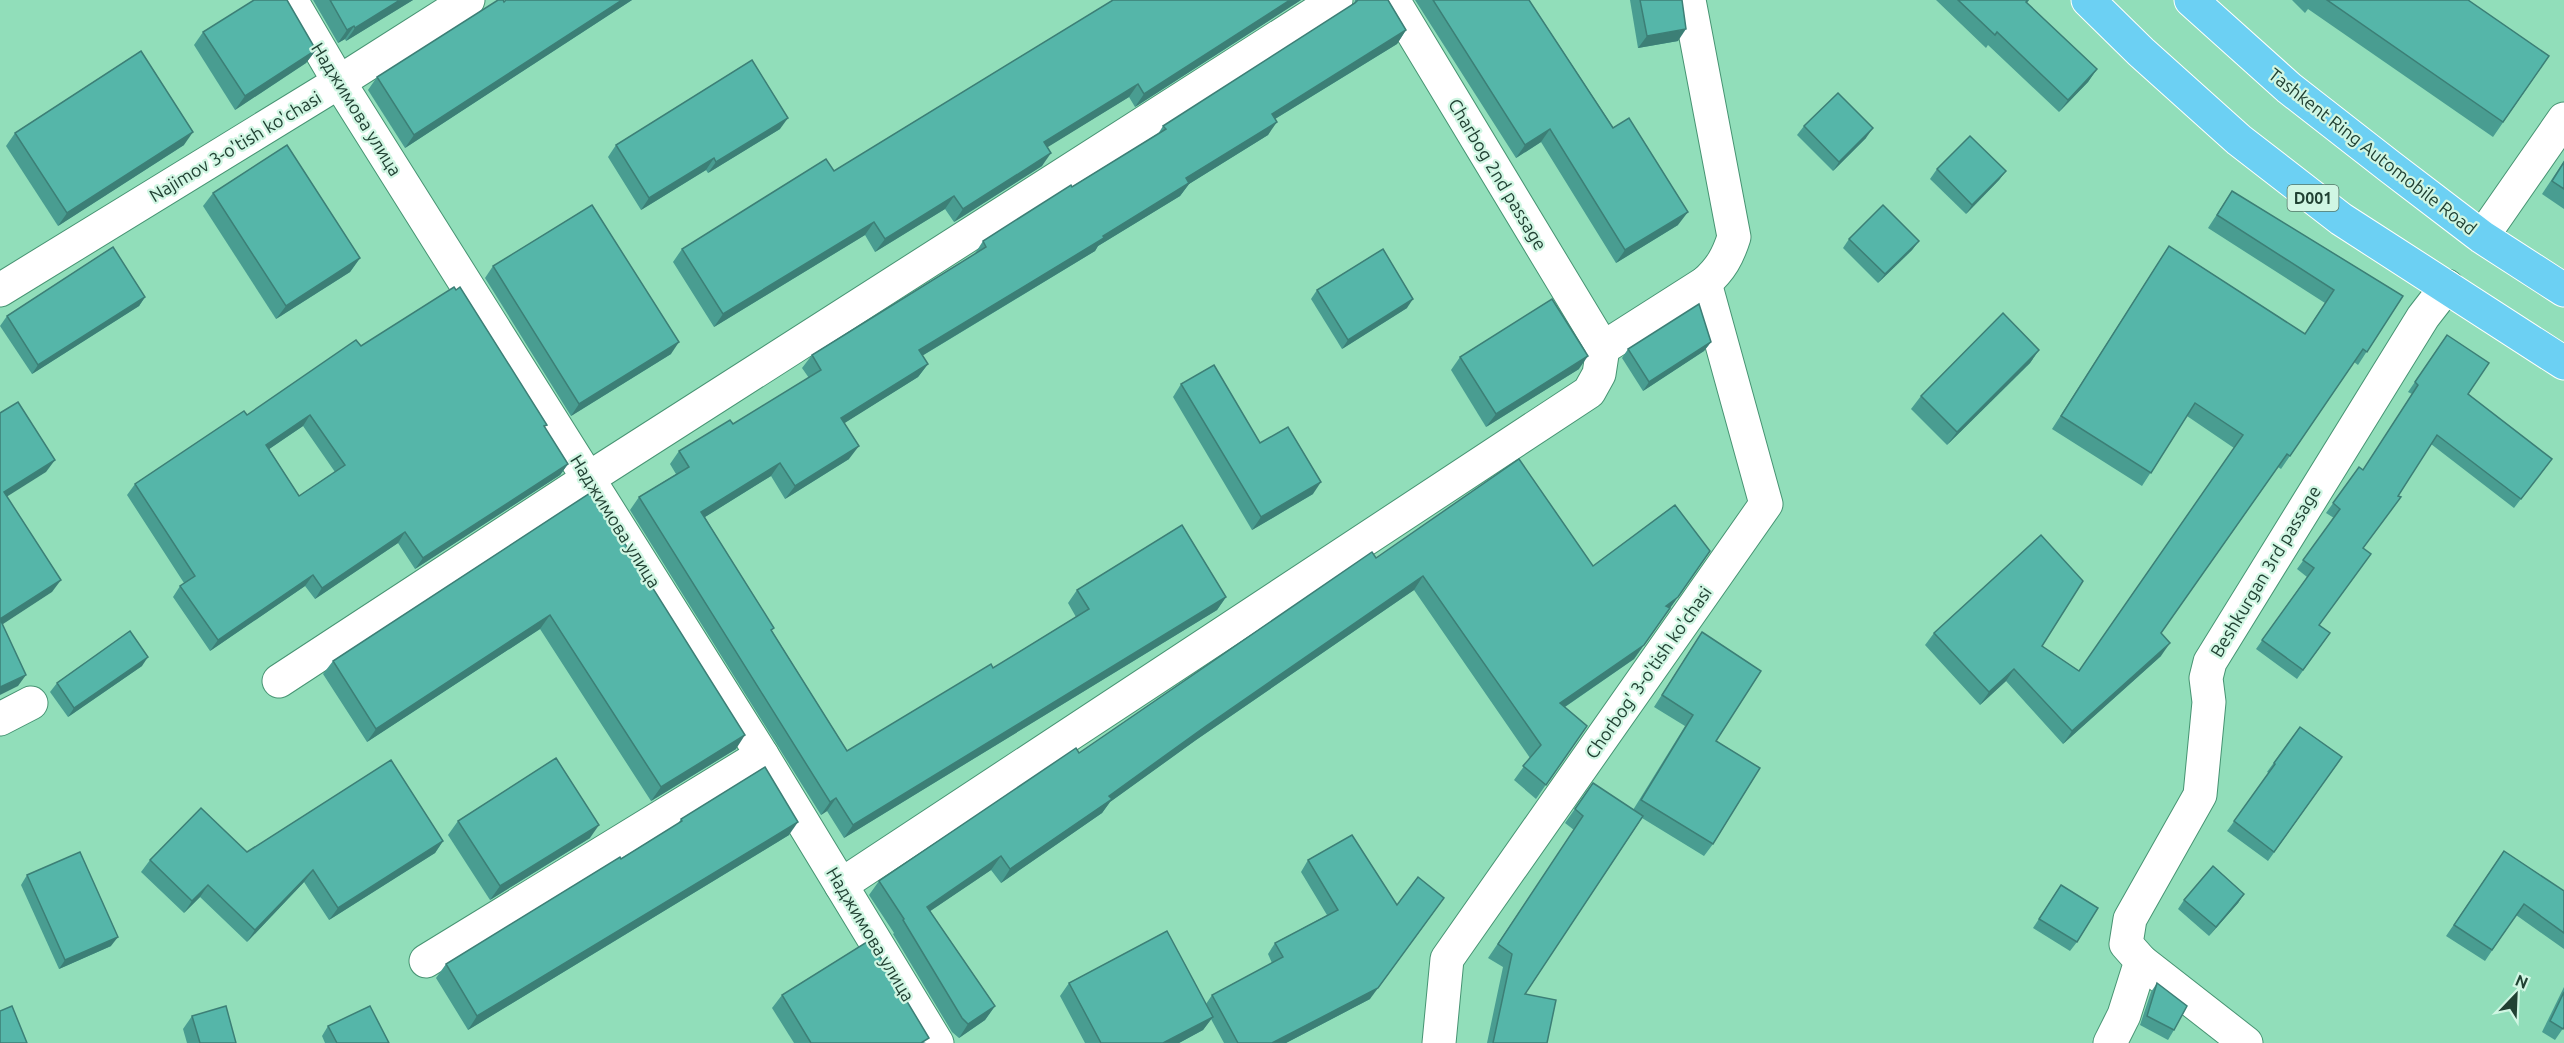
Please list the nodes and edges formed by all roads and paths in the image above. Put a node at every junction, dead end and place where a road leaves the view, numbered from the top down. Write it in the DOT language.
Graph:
graph roads {
  1 [pos="291,0"];
  2 [pos="468,0"];
  3 [pos="1336,0"];
  4 [pos="1393,0"];
  5 [pos="1689,0"];
  6 [pos="2088,0"];
  7 [pos="2191,0"];
  8 [pos="339,82"];
  9 [pos="2564,119"];
  10 [pos="2482,237"];
  11 [pos="1705,283"];
  12 [pos="2447,286"];
  13 [pos="0,290"];
  14 [pos="2564,290"];
  15 [pos="1603,348"];
  16 [pos="2564,363"];
  17 [pos="590,478"];
  18 [pos="279,681"];
  19 [pos="31,704"];
  20 [pos="0,719"];
  21 [pos="762,754"];
  22 [pos="841,885"];
  23 [pos="426,961"];
  24 [pos="2141,961"];
  25 [pos="938,1043"];
  26 [pos="1439,1043"];
  27 [pos="2110,1043"];
  28 [pos="2246,1043"];
  1 -- 8 [label="street, Наджимова улица"];
  2 -- 8 [label="street, Najimov 3-o'tish ko'chasi"];
  3 -- 17 [label="street"];
  4 -- 15 [label="street, Charbog 2nd passage"];
  5 -- 11 [label="street"];
  6 -- 12 [label="highway, D001"];
  7 -- 10 [label="highway, Tashkent Ring Automobile Road"];
  8 -- 13 [label="street, Najimov 3-o'tish ko'chasi"];
  8 -- 17 [label="street, Наджимова улица"];
  9 -- 10 [label="street"];
  10 -- 14 [label="highway, Tashkent Ring Automobile Road"];
  11 -- 15 [label="street"];
  11 -- 26 [label="street, Chorbog' 3-o'tish ko'chasi"];
  12 -- 16 [label="highway, D001"];
  12 -- 24 [label="street, Beshkurgan 3rd passage"];
  15 -- 22 [label="street"];
  17 -- 18 [label="street"];
  17 -- 21 [label="street, Наджимова улица"];
  19 -- 20 [label="street"];
  21 -- 22 [label="street, Наджимова улица"];
  21 -- 23 [label="street"];
  22 -- 25 [label="street, Наджимова улица"];
  24 -- 27 [label="street"];
  24 -- 28 [label="street"];
}
